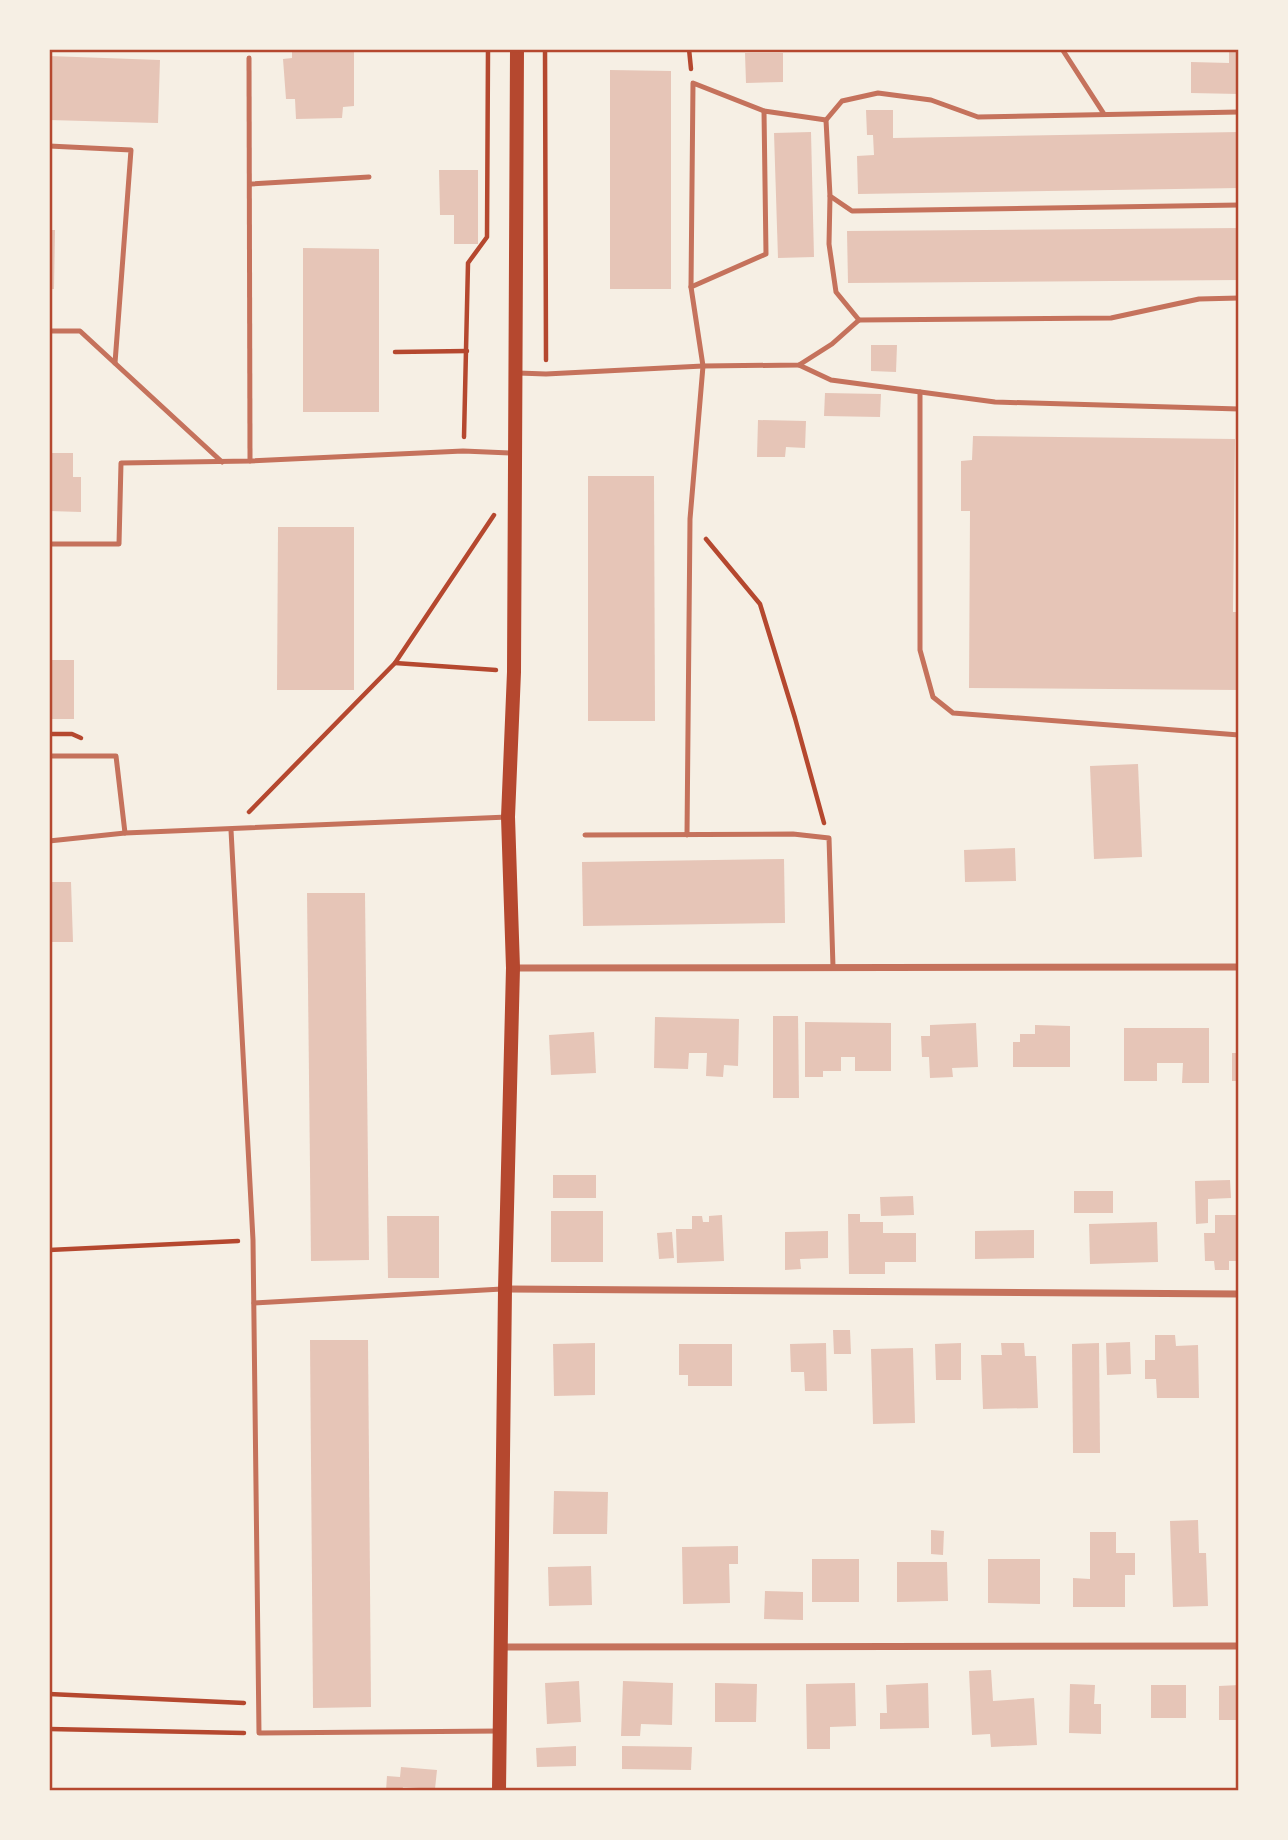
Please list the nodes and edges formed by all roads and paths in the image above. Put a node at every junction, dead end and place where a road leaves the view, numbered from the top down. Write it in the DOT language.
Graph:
graph roads {
  1 [pos="488,49"];
  2 [pos="517,49"];
  3 [pos="545,49"];
  4 [pos="1062,49"];
  5 [pos="249,58"];
  6 [pos="764,111"];
  7 [pos="1239,112"];
  8 [pos="1104,114"];
  9 [pos="826,120"];
  10 [pos="49,146"];
  11 [pos="369,177"];
  12 [pos="251,184"];
  13 [pos="830,196"];
  14 [pos="1239,205"];
  15 [pos="691,287"];
  16 [pos="1239,298"];
  17 [pos="859,320"];
  18 [pos="49,331"];
  19 [pos="467,351"];
  20 [pos="395,352"];
  21 [pos="115,363"];
  22 [pos="799,365"];
  23 [pos="703,366"];
  24 [pos="516,373"];
  25 [pos="546,374"];
  26 [pos="920,392"];
  27 [pos="1239,409"];
  28 [pos="463,451"];
  29 [pos="515,453"];
  30 [pos="250,461"];
  31 [pos="222,462"];
  32 [pos="515,483"];
  33 [pos="690,519"];
  34 [pos="49,544"];
  35 [pos="395,663"];
  36 [pos="514,672"];
  37 [pos="1239,735"];
  38 [pos="49,756"];
  39 [pos="508,817"];
  40 [pos="231,830"];
  41 [pos="125,833"];
  42 [pos="585,835"];
  43 [pos="687,835"];
  44 [pos="829,838"];
  45 [pos="49,841"];
  46 [pos="834,967"];
  47 [pos="1239,967"];
  48 [pos="513,968"];
  49 [pos="253,1240"];
  50 [pos="49,1250"];
  51 [pos="505,1289"];
  52 [pos="1239,1294"];
  53 [pos="254,1303"];
  54 [pos="1239,1646"];
  55 [pos="501,1647"];
  56 [pos="49,1694"];
  57 [pos="258,1703"];
  58 [pos="49,1729"];
  59 [pos="500,1731"];
  60 [pos="259,1733"];
  61 [pos="499,1791"];
  1 -- 19 [label="path"];
  2 -- 24 [label="main road"];
  3 -- 25 [label="path"];
  4 -- 8 [label="lane"];
  5 -- 12 [label="lane"];
  6 -- 9 [label="lane"];
  6 -- 15 [label="lane"];
  6 -- 15 [label="lane"];
  7 -- 8 [label="lane"];
  8 -- 9 [label="lane"];
  9 -- 13 [label="lane"];
  10 -- 21 [label="lane"];
  11 -- 12 [label="lane"];
  12 -- 30 [label="lane"];
  13 -- 14 [label="lane"];
  13 -- 17 [label="lane"];
  15 -- 23 [label="lane"];
  16 -- 17 [label="lane"];
  17 -- 22 [label="lane"];
  18 -- 21 [label="lane"];
  19 -- 20 [label="path"];
  19 -- 28 [label="path"];
  21 -- 31 [label="lane"];
  22 -- 23 [label="lane"];
  22 -- 26 [label="lane"];
  23 -- 25 [label="lane"];
  23 -- 33 [label="lane"];
  24 -- 25 [label="lane"];
  24 -- 29 [label="main road"];
  26 -- 27 [label="lane"];
  26 -- 37 [label="lane"];
  28 -- 29 [label="lane"];
  28 -- 30 [label="lane"];
  29 -- 32 [label="main road"];
  30 -- 31 [label="lane"];
  31 -- 34 [label="lane"];
  32 -- 35 [label="path"];
  32 -- 36 [label="main road"];
  33 -- 43 [label="lane"];
  33 -- 44 [label="path"];
  35 -- 36 [label="path"];
  35 -- 40 [label="path"];
  36 -- 39 [label="main road"];
  38 -- 41 [label="lane"];
  39 -- 40 [label="lane"];
  39 -- 48 [label="main road"];
  40 -- 41 [label="lane"];
  40 -- 49 [label="lane"];
  41 -- 45 [label="lane"];
  42 -- 43 [label="lane"];
  43 -- 44 [label="lane"];
  44 -- 46 [label="lane"];
  46 -- 47 [label="street"];
  46 -- 48 [label="street"];
  48 -- 51 [label="main road"];
  49 -- 50 [label="path"];
  49 -- 53 [label="lane"];
  51 -- 52 [label="street"];
  51 -- 53 [label="lane"];
  51 -- 55 [label="main road"];
  53 -- 57 [label="lane"];
  54 -- 55 [label="street"];
  55 -- 59 [label="main road"];
  56 -- 57 [label="path"];
  57 -- 60 [label="lane"];
  58 -- 60 [label="path"];
  59 -- 60 [label="lane"];
  59 -- 61 [label="main road"];
}
